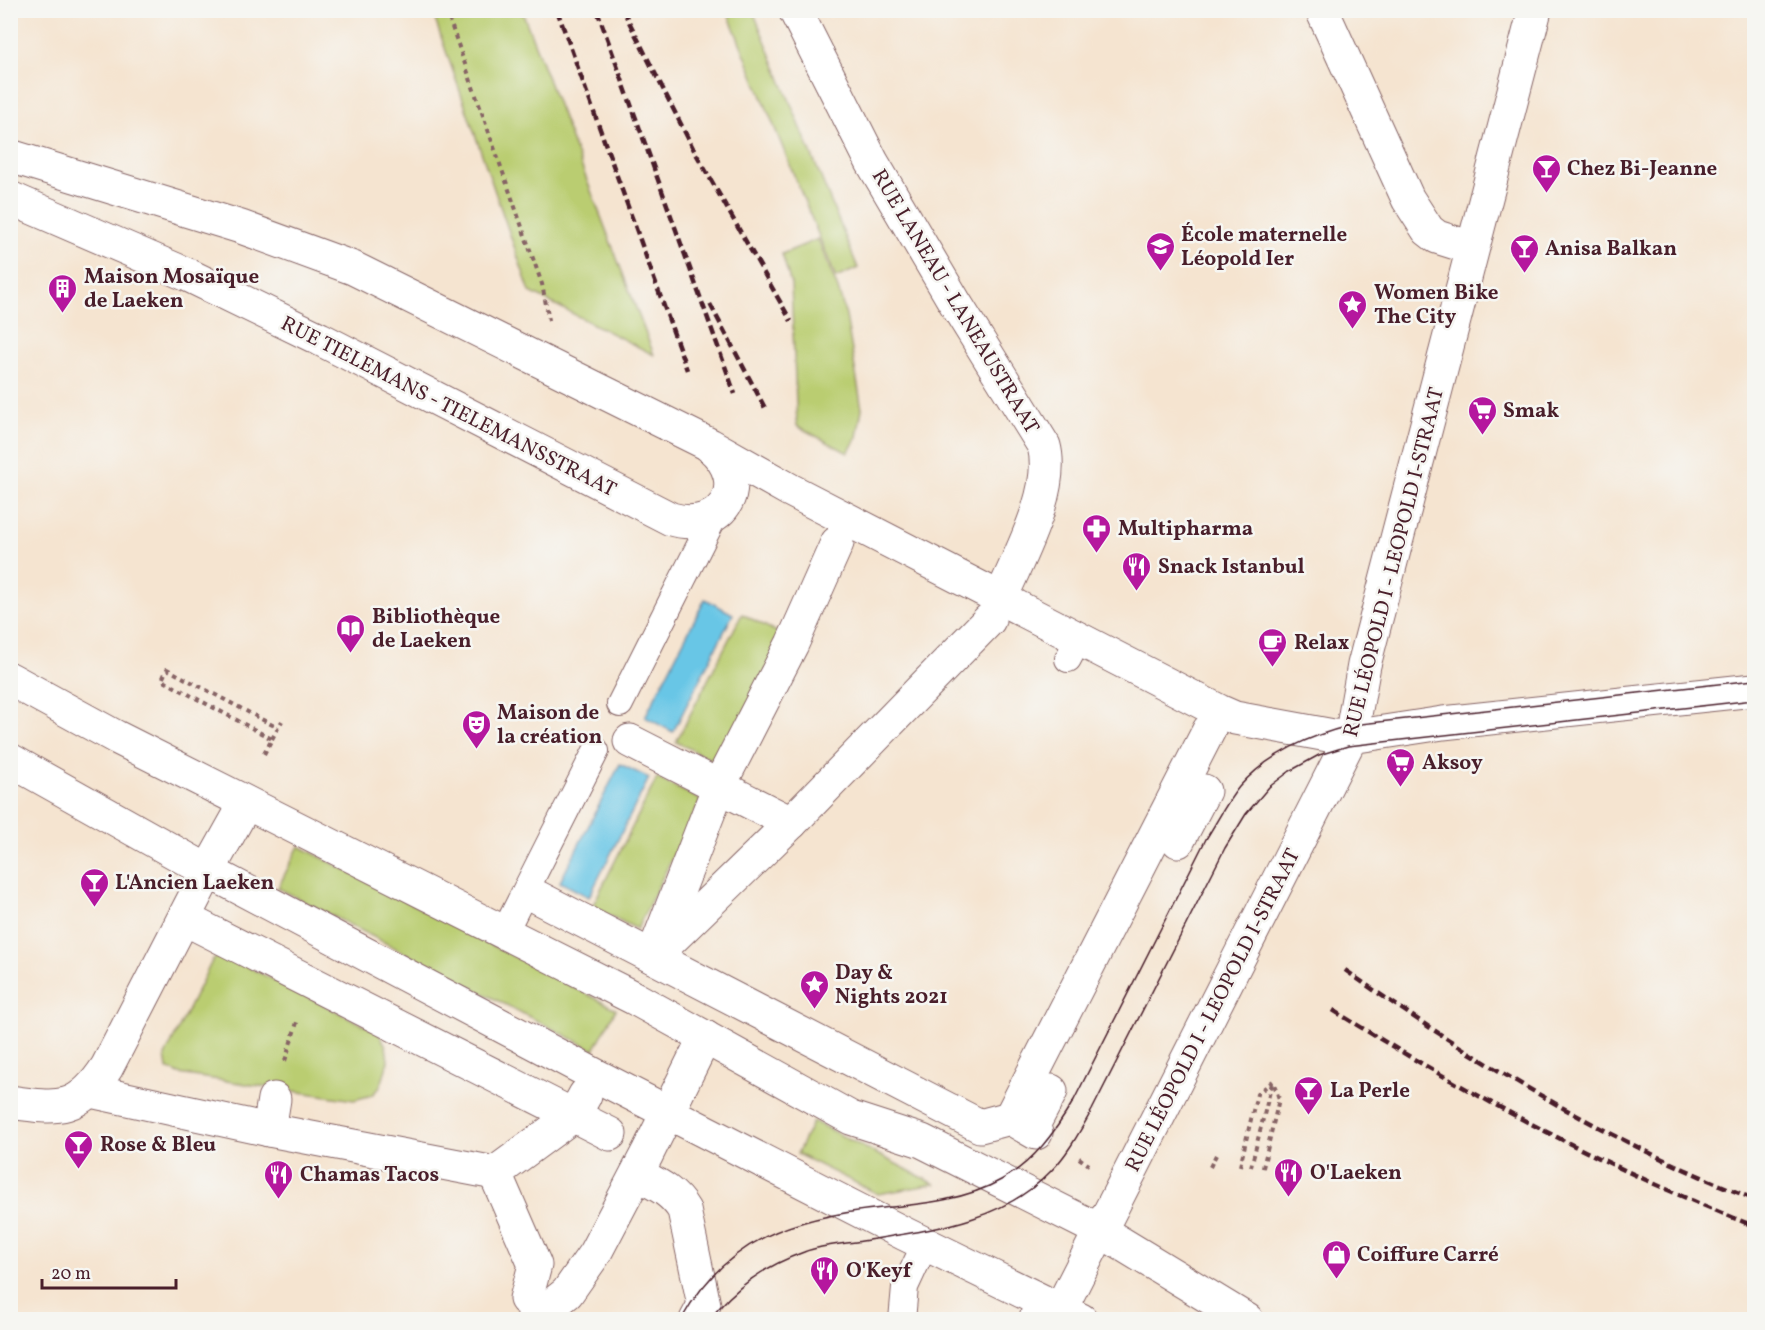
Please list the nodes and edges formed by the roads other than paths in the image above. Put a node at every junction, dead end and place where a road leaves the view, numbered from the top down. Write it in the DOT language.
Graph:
graph roads {
  1 [pos="795,10"];
  2 [pos="1323,10"];
  3 [pos="1535,10"];
  4 [pos="10,156"];
  5 [pos="10,198"];
  6 [pos="1472,248"];
  7 [pos="710,445"];
  8 [pos="716,513"];
  9 [pos="837,543"];
  10 [pos="995,610"];
  11 [pos="10,679"];
  12 [pos="1755,690"];
  13 [pos="620,704"];
  14 [pos="1353,724"];
  15 [pos="1209,730"];
  16 [pos="630,741"];
  17 [pos="596,751"];
  18 [pos="10,760"];
  19 [pos="719,786"];
  20 [pos="1201,789"];
  21 [pos="246,803"];
  22 [pos="791,823"];
  23 [pos="1178,841"];
  24 [pos="208,871"];
  25 [pos="533,895"];
  26 [pos="197,925"];
  27 [pos="504,933"];
  28 [pos="650,966"];
  29 [pos="705,1037"];
  30 [pos="1051,1091"];
  31 [pos="77,1098"];
  32 [pos="10,1102"];
  33 [pos="579,1105"];
  34 [pos="668,1112"];
  35 [pos="1026,1127"];
  36 [pos="610,1134"];
  37 [pos="495,1173"];
  38 [pos="637,1174"];
  39 [pos="1099,1230"];
  40 [pos="925,1244"];
  41 [pos="530,1309"];
  42 [pos="700,1312"];
  43 [pos="1053,1312"];
  44 [pos="1246,1319"];
  45 [pos="902,1320"];
  1 -- 10 [label="street, RUE LANEAU - LANEAUSTRAAT"];
  2 -- 6 [label="street"];
  3 -- 6 [label="street, RUE LÉOPOLD I - LEOPOLD I-STRAAT"];
  4 -- 7 [label="street"];
  5 -- 8 [label="street, RUE TIELEMANS - TIELEMANSSTRAAT"];
  6 -- 14 [label="street, RUE LÉOPOLD I - LEOPOLD I-STRAAT"];
  7 -- 8 [label="street"];
  7 -- 10 [label="street"];
  8 -- 13 [label="lane"];
  9 -- 19 [label="street"];
  10 -- 14 [label="street"];
  10 -- 22 [label="street"];
  11 -- 21 [label="street"];
  12 -- 14 [label="street"];
  14 -- 39 [label="street, RUE LÉOPOLD I - LEOPOLD I-STRAAT"];
  15 -- 20 [label="street"];
  16 -- 19 [label="street"];
  17 -- 27 [label="lane"];
  18 -- 24 [label="street"];
  19 -- 22 [label="street"];
  19 -- 28 [label="street"];
  20 -- 23 [label="street"];
  20 -- 35 [label="street"];
  21 -- 24 [label="street"];
  21 -- 27 [label="street"];
  22 -- 28 [label="street"];
  24 -- 31 [label="street"];
  24 -- 34 [label="street"];
  25 -- 28 [label="street"];
  26 -- 33 [label="street"];
  27 -- 29 [label="street"];
  28 -- 35 [label="street"];
  29 -- 34 [label="street"];
  29 -- 39 [label="street"];
  30 -- 35 [label="street"];
  31 -- 32 [label="street"];
  31 -- 37 [label="street"];
  33 -- 36 [label="street"];
  33 -- 37 [label="street"];
  34 -- 38 [label="street"];
  34 -- 40 [label="street"];
  37 -- 41 [label="street"];
  38 -- 41 [label="street"];
  38 -- 42 [label="street"];
  39 -- 43 [label="street, RUE LÉOPOLD I - LEOPOLD I-STRAAT"];
  39 -- 44 [label="street"];
  40 -- 43 [label="street"];
  40 -- 45 [label="lane"];
}
